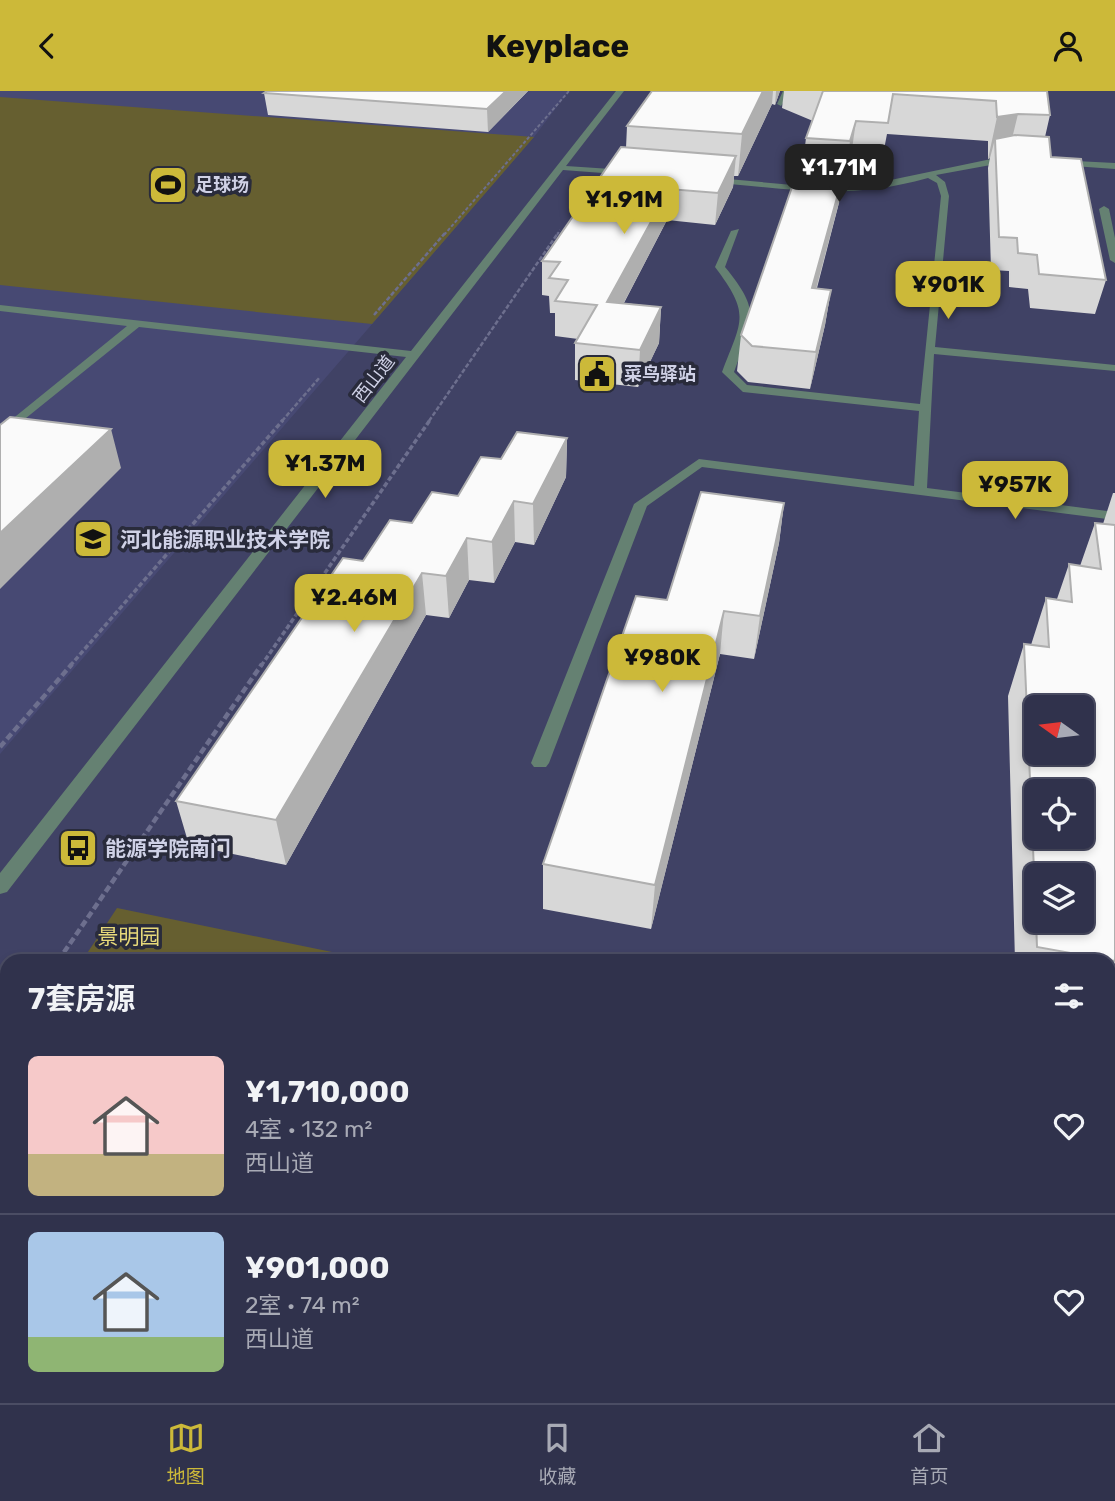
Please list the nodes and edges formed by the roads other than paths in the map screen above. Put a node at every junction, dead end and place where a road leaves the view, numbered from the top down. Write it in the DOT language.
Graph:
graph roads {
  1 [pos="620,91"];
  2 [pos="787,91"];
  3 [pos="782,104"];
  4 [pos="1019,160"];
  5 [pos="1042,161"];
  6 [pos="1115,166"];
  7 [pos="563,168"];
  8 [pos="641,174"];
  9 [pos="928,174"];
  10 [pos="695,178"];
  11 [pos="1104,209"];
  12 [pos="736,231"];
  13 [pos="1115,260"];
  14 [pos="0,308"];
  15 [pos="136,324"];
  16 [pos="929,350"];
  17 [pos="417,355"];
  18 [pos="1115,368"];
  19 [pos="924,408"];
  20 [pos="0,435"];
  21 [pos="920,492"];
  22 [pos="1115,516"];
  23 [pos="540,763"];
  24 [pos="0,887"];
  1 -- 7 [label="street, 西山道"];
  2 -- 3 [label="street"];
  4 -- 9 [label="street"];
  5 -- 6 [label="street"];
  7 -- 8 [label="street"];
  7 -- 17 [label="street, 西山道"];
  9 -- 10 [label="street"];
  9 -- 16 [label="street"];
  11 -- 13 [label="street"];
  12 -- 19 [label="street"];
  14 -- 15 [label="street"];
  15 -- 17 [label="street"];
  15 -- 20 [label="street"];
  16 -- 18 [label="street"];
  16 -- 19 [label="street"];
  17 -- 24 [label="street, 西山道"];
  19 -- 21 [label="street"];
  21 -- 22 [label="street"];
  21 -- 23 [label="street"];
}
